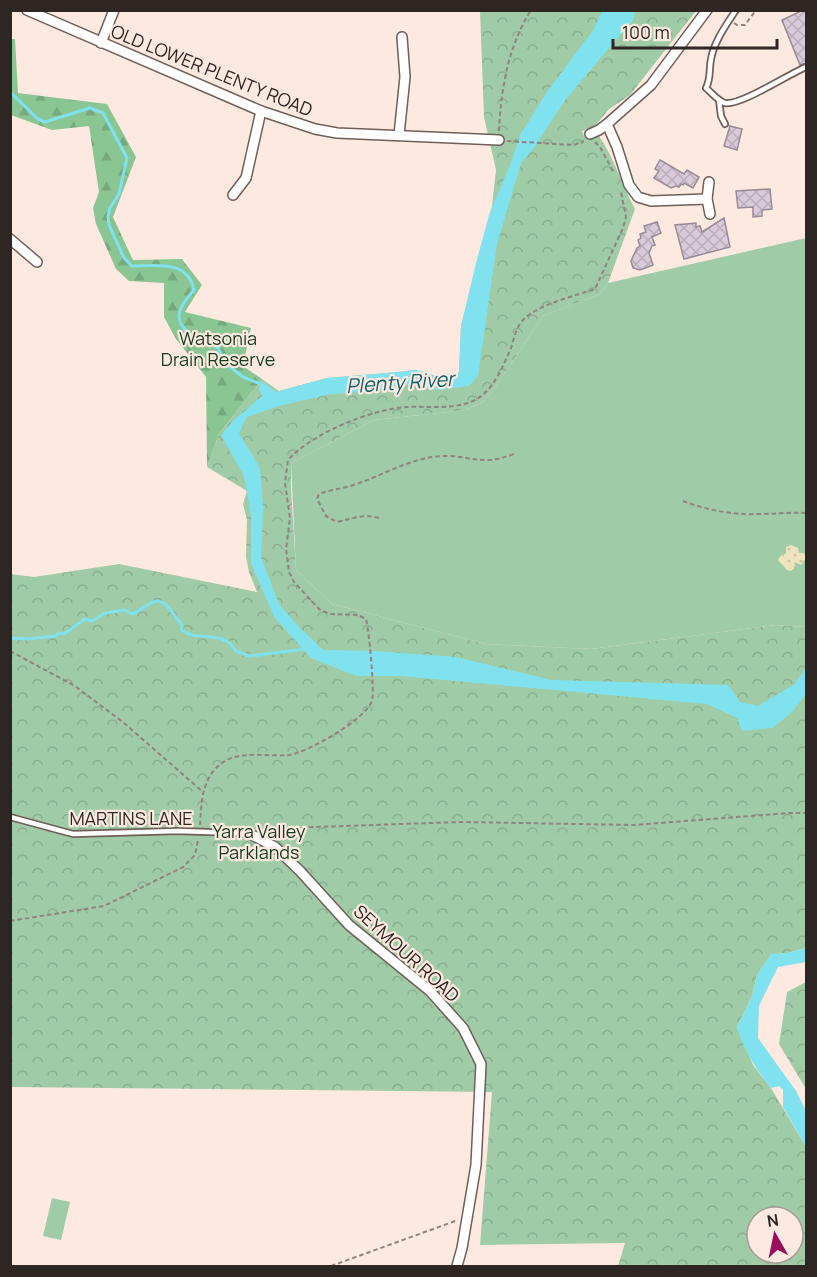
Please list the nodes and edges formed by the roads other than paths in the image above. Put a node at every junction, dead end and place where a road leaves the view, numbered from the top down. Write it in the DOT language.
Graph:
graph roads {
  1 [pos="27,10"];
  2 [pos="114,10"];
  3 [pos="707,10"];
  4 [pos="736,10"];
  5 [pos="402,37"];
  6 [pos="100,43"];
  7 [pos="807,67"];
  8 [pos="719,100"];
  9 [pos="261,111"];
  10 [pos="607,124"];
  11 [pos="725,124"];
  12 [pos="590,134"];
  13 [pos="399,135"];
  14 [pos="499,140"];
  15 [pos="709,182"];
  16 [pos="233,195"];
  17 [pos="707,199"];
  18 [pos="710,214"];
  19 [pos="10,239"];
  20 [pos="37,262"];
  21 [pos="10,817"];
  22 [pos="254,836"];
  23 [pos="457,1266"];
  1 -- 6 [label="street, OLD LOWER PLENTY ROAD"];
  2 -- 6 [label="street"];
  3 -- 10 [label="street"];
  4 -- 8 [label="lane"];
  5 -- 13 [label="street"];
  6 -- 9 [label="street, OLD LOWER PLENTY ROAD"];
  7 -- 8 [label="lane"];
  8 -- 11 [label="lane"];
  9 -- 13 [label="street, OLD LOWER PLENTY ROAD"];
  9 -- 16 [label="street"];
  10 -- 12 [label="street"];
  10 -- 17 [label="street"];
  13 -- 14 [label="street, OLD LOWER PLENTY ROAD"];
  15 -- 17 [label="street"];
  17 -- 18 [label="street"];
  19 -- 20 [label="street"];
  21 -- 22 [label="lane, MARTINS LANE"];
  22 -- 23 [label="street, SEYMOUR ROAD"];
}
